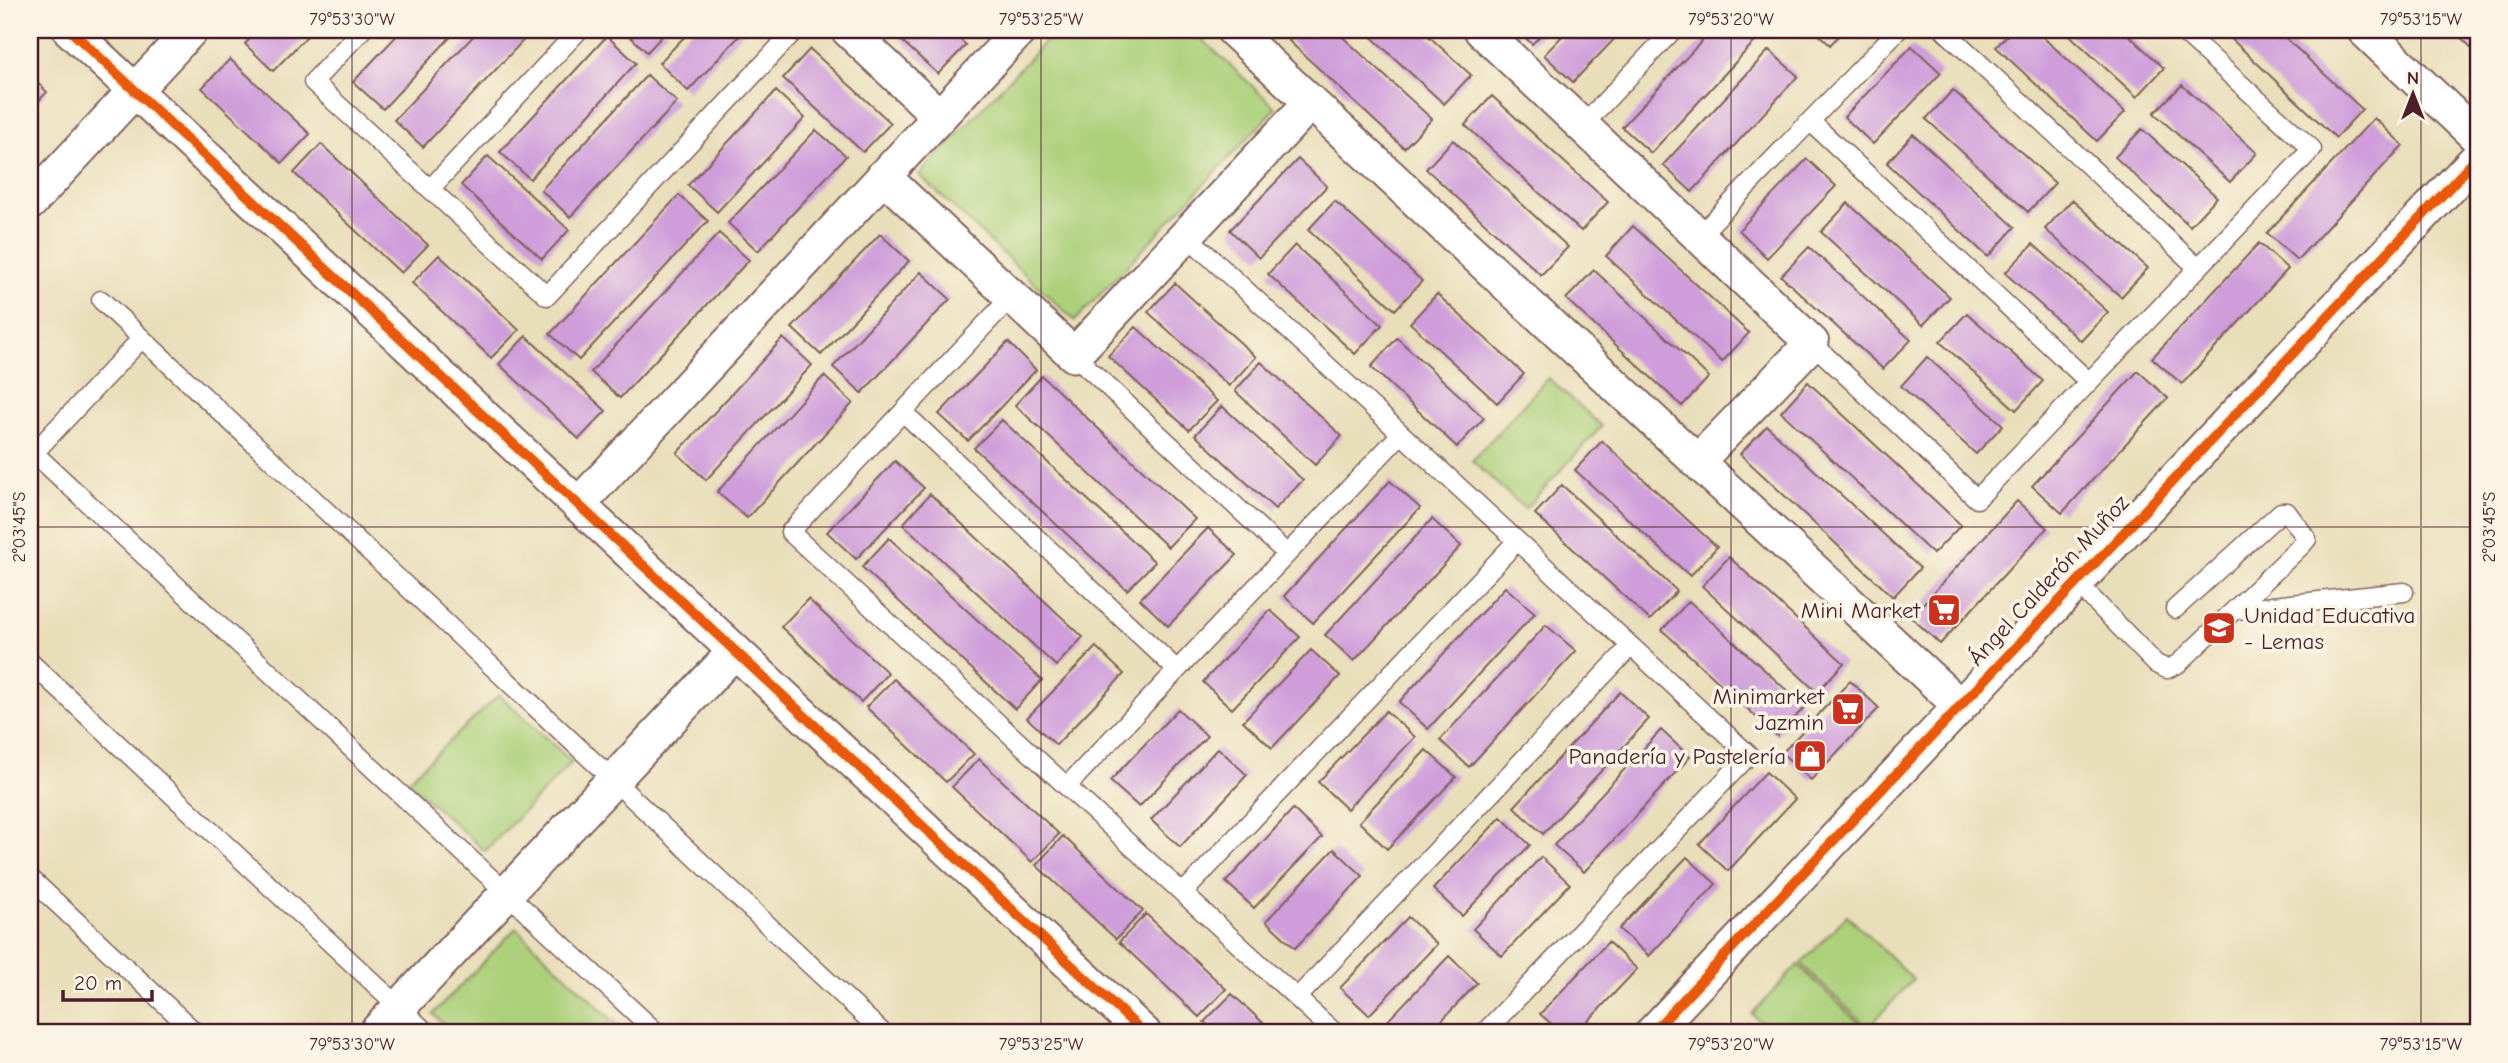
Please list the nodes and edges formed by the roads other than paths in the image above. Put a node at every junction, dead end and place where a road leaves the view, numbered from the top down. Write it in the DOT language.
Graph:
graph roads {
  1 [pos="70,30"];
  2 [pos="191,30"];
  3 [pos="362,30"];
  4 [pos="579,30"];
  5 [pos="795,30"];
  6 [pos="848,30"];
  7 [pos="1020,30"];
  8 [pos="1233,30"];
  9 [pos="1481,30"];
  10 [pos="1673,30"];
  11 [pos="1898,30"];
  12 [pos="1944,30"];
  13 [pos="2181,30"];
  14 [pos="2364,30"];
  15 [pos="135,90"];
  16 [pos="1311,102"];
  17 [pos="939,116"];
  18 [pos="1810,121"];
  19 [pos="1582,126"];
  20 [pos="2478,138"];
  21 [pos="2478,157"];
  22 [pos="883,176"];
  23 [pos="430,189"];
  24 [pos="30,203"];
  25 [pos="1186,235"];
  26 [pos="1699,236"];
  27 [pos="2198,268"];
  28 [pos="1012,296"];
  29 [pos="101,300"];
  30 [pos="142,338"];
  31 [pos="1812,343"];
  32 [pos="1074,355"];
  33 [pos="2089,382"];
  34 [pos="903,412"];
  35 [pos="1401,434"];
  36 [pos="32,455"];
  37 [pos="1697,462"];
  38 [pos="578,505"];
  39 [pos="1517,541"];
  40 [pos="1287,554"];
  41 [pos="2075,581"];
  42 [pos="2404,592"];
  43 [pos="2175,609"];
  44 [pos="2235,610"];
  45 [pos="1631,646"];
  46 [pos="734,652"];
  47 [pos="30,662"];
  48 [pos="1177,670"];
  49 [pos="1959,705"];
  50 [pos="613,780"];
  51 [pos="1067,786"];
  52 [pos="30,878"];
  53 [pos="506,893"];
  54 [pos="1183,893"];
  55 [pos="1297,998"];
  56 [pos="400,1007"];
  57 [pos="196,1033"];
  58 [pos="375,1033"];
  59 [pos="427,1033"];
  60 [pos="657,1033"];
  61 [pos="883,1033"];
  62 [pos="1144,1033"];
  63 [pos="1335,1033"];
  64 [pos="1484,1033"];
  65 [pos="1652,1033"];
  1 -- 15 [label="street"];
  2 -- 15 [label="street"];
  3 -- 23 [label="lane"];
  4 -- 23 [label="lane"];
  5 -- 23 [label="lane"];
  6 -- 17 [label="street"];
  7 -- 17 [label="street"];
  8 -- 16 [label="street"];
  9 -- 19 [label="street"];
  10 -- 19 [label="lane"];
  11 -- 18 [label="lane"];
  12 -- 27 [label="lane"];
  13 -- 27 [label="lane"];
  14 -- 20 [label="street"];
  15 -- 24 [label="street"];
  15 -- 38 [label="street"];
  16 -- 25 [label="street"];
  16 -- 37 [label="street"];
  17 -- 22 [label="street"];
  18 -- 26 [label="lane"];
  18 -- 33 [label="lane"];
  19 -- 26 [label="street"];
  21 -- 41 [label="street, Ángel Calderón Muñoz"];
  22 -- 28 [label="street"];
  22 -- 38 [label="street"];
  25 -- 32 [label="street"];
  25 -- 35 [label="lane"];
  26 -- 31 [label="street"];
  27 -- 33 [label="lane"];
  28 -- 32 [label="street"];
  28 -- 34 [label="lane"];
  29 -- 30 [label="lane"];
  30 -- 36 [label="lane"];
  30 -- 50 [label="lane"];
  31 -- 33 [label="lane"];
  31 -- 37 [label="street"];
  32 -- 40 [label="lane"];
  34 -- 48 [label="lane"];
  34 -- 51 [label="lane"];
  35 -- 39 [label="lane"];
  35 -- 40 [label="lane"];
  36 -- 53 [label="lane"];
  37 -- 49 [label="street"];
  38 -- 46 [label="street"];
  39 -- 45 [label="lane"];
  39 -- 54 [label="lane"];
  40 -- 48 [label="lane"];
  41 -- 44 [label="lane"];
  41 -- 49 [label="street, Ángel Calderón Muñoz"];
  42 -- 44 [label="lane"];
  43 -- 44 [label="lane"];
  45 -- 55 [label="lane"];
  45 -- 64 [label="lane"];
  46 -- 50 [label="street"];
  46 -- 62 [label="street"];
  47 -- 56 [label="lane"];
  48 -- 51 [label="lane"];
  49 -- 65 [label="street, Ángel Calderón Muñoz"];
  50 -- 53 [label="street"];
  50 -- 61 [label="lane"];
  51 -- 54 [label="lane"];
  52 -- 57 [label="lane"];
  53 -- 56 [label="street"];
  53 -- 60 [label="lane"];
  54 -- 55 [label="lane"];
  55 -- 63 [label="lane"];
  56 -- 58 [label="street"];
  56 -- 59 [label="lane"];
}
